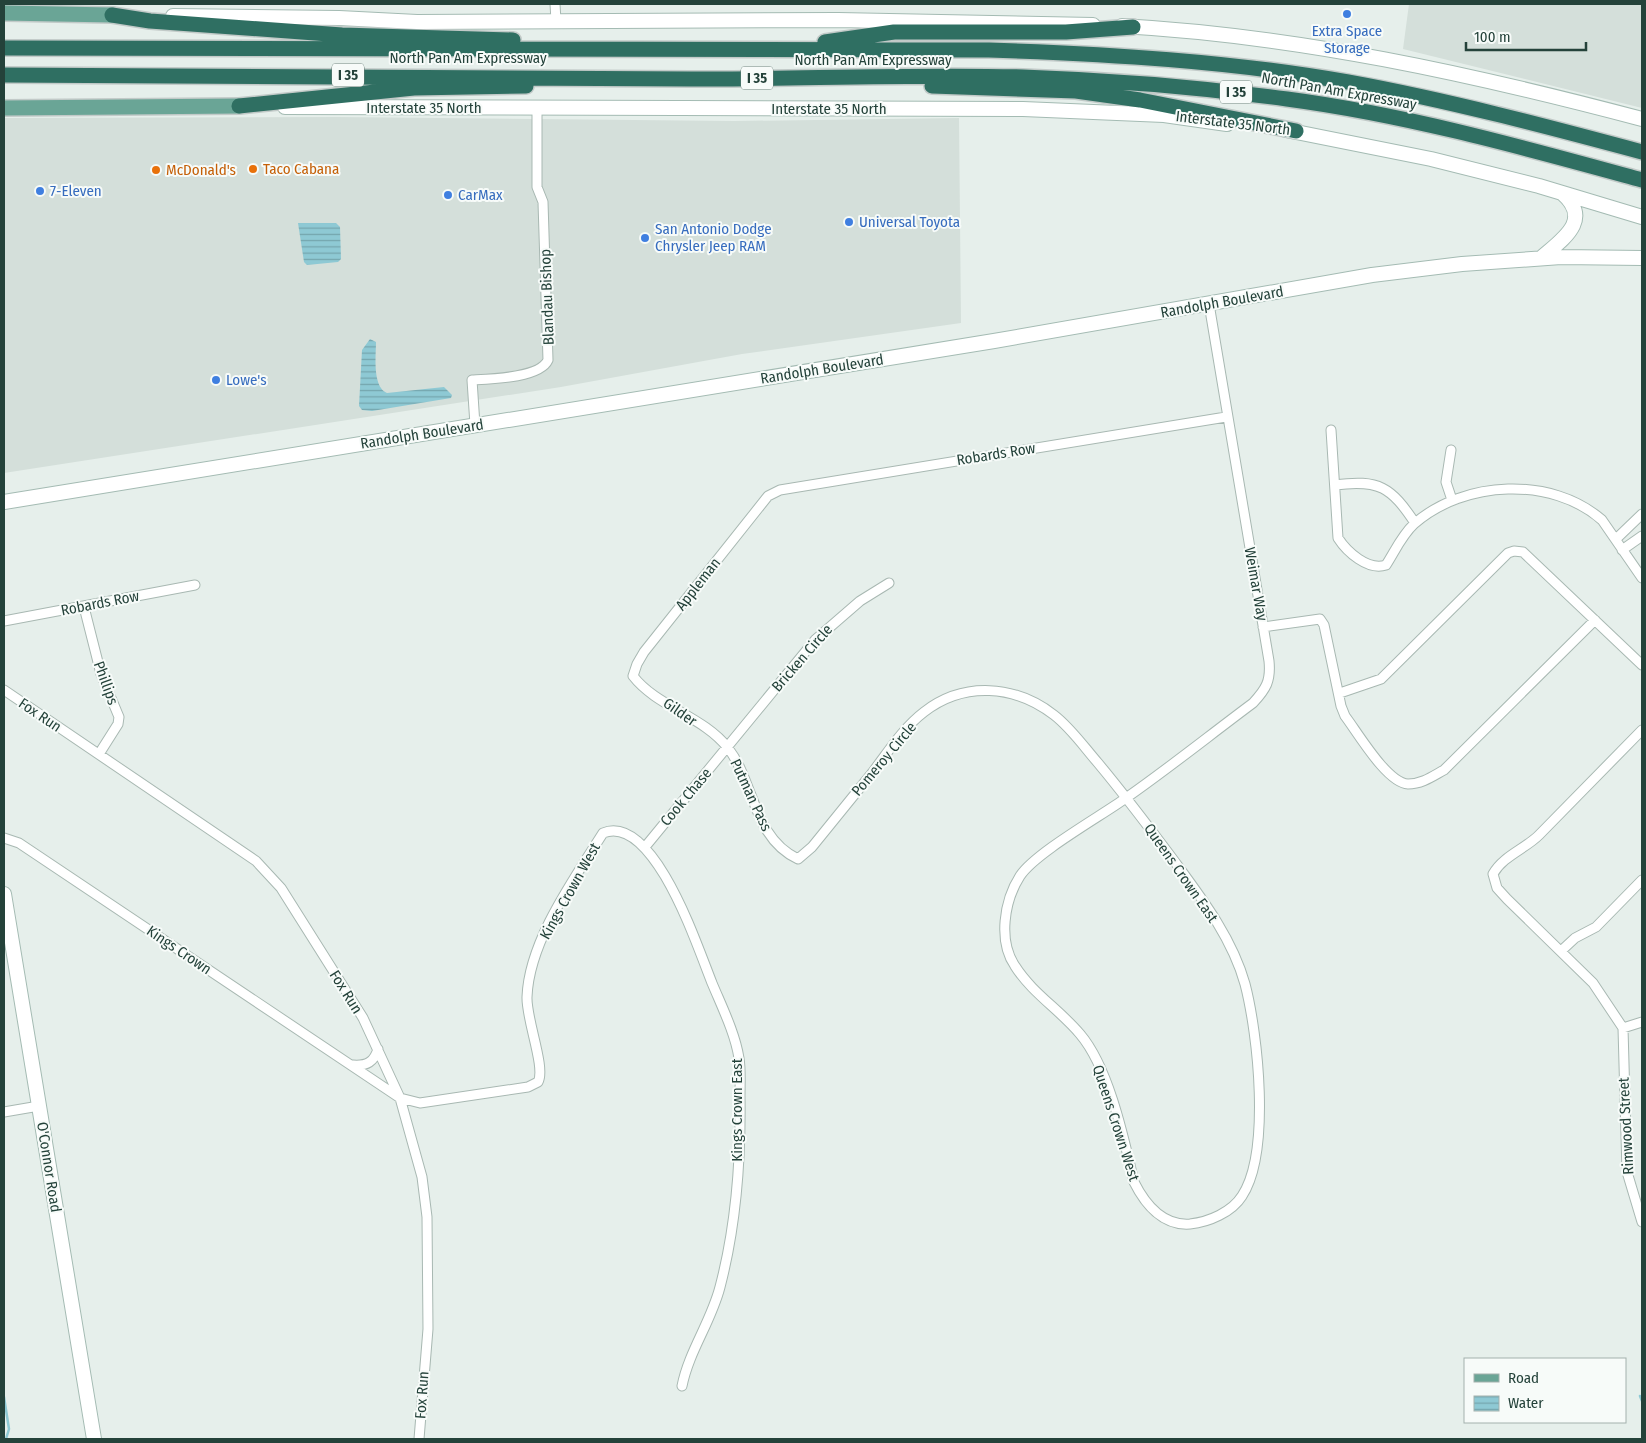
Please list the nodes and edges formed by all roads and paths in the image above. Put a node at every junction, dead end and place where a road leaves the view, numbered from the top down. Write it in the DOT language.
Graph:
graph roads {
  1 [pos="555,4"];
  2 [pos="4,13"];
  3 [pos="112,15"];
  4 [pos="556,21"];
  5 [pos="1133,27"];
  6 [pos="4,48"];
  7 [pos="634,50"];
  8 [pos="766,50"];
  9 [pos="4,74"];
  10 [pos="821,78"];
  11 [pos="693,79"];
  12 [pos="239,106"];
  13 [pos="4,108"];
  14 [pos="537,108"];
  15 [pos="1642,120"];
  16 [pos="1296,130"];
  17 [pos="1642,152"];
  18 [pos="1642,180"];
  19 [pos="1561,193"];
  20 [pos="1642,217"];
  21 [pos="1542,258"];
  22 [pos="1642,258"];
  23 [pos="1209,304"];
  24 [pos="1226,417"];
  25 [pos="475,425"];
  26 [pos="1331,430"];
  27 [pos="1451,450"];
  28 [pos="1335,485"];
  29 [pos="768,496"];
  30 [pos="1452,500"];
  31 [pos="4,502"];
  32 [pos="1642,514"];
  33 [pos="1415,524"];
  34 [pos="1642,536"];
  35 [pos="1616,538"];
  36 [pos="1622,550"];
  37 [pos="1642,578"];
  38 [pos="889,583"];
  39 [pos="195,585"];
  40 [pos="84,607"];
  41 [pos="1595,620"];
  42 [pos="4,621"];
  43 [pos="1263,627"];
  44 [pos="1642,665"];
  45 [pos="633,676"];
  46 [pos="4,690"];
  47 [pos="1340,693"];
  48 [pos="1642,730"];
  49 [pos="728,748"];
  50 [pos="98,754"];
  51 [pos="1127,797"];
  52 [pos="4,838"];
  53 [pos="645,846"];
  54 [pos="798,858"];
  55 [pos="1642,880"];
  56 [pos="4,894"];
  57 [pos="1561,951"];
  58 [pos="1642,1022"];
  59 [pos="1623,1028"];
  60 [pos="378,1048"];
  61 [pos="353,1065"];
  62 [pos="538,1082"];
  63 [pos="400,1098"];
  64 [pos="39,1106"];
  65 [pos="4,1112"];
  66 [pos="1228,1209"];
  67 [pos="1642,1222"];
  68 [pos="682,1386"];
  69 [pos="94,1439"];
  70 [pos="419,1439"];
  1 -- 4 [label="street"];
  2 -- 3 [label="main road"];
  3 -- 4 [label="main road"];
  3 -- 7 [label="highway"];
  4 -- 5 [label="main road"];
  5 -- 8 [label="highway"];
  5 -- 15 [label="main road"];
  6 -- 7 [label="highway, North Pan Am Expressway / I 35"];
  7 -- 8 [label="highway, North Pan Am Expressway / I 35"];
  8 -- 17 [label="highway, North Pan Am Expressway / I 35"];
  9 -- 11 [label="highway, North Pan Am Expressway / I 35"];
  10 -- 11 [label="highway, North Pan Am Expressway / I 35"];
  10 -- 16 [label="highway"];
  10 -- 18 [label="highway, North Pan Am Expressway / I 35"];
  11 -- 12 [label="highway"];
  12 -- 13 [label="main road, Interstate 35 North"];
  12 -- 14 [label="main road, Interstate 35 North"];
  14 -- 16 [label="main road, Interstate 35 North"];
  14 -- 25 [label="street, Blandau Bishop"];
  16 -- 19 [label="main road, Interstate 35 North"];
  19 -- 20 [label="main road, Interstate 35 North"];
  19 -- 21 [label="main road"];
  21 -- 22 [label="main road, Randolph Boulevard"];
  21 -- 23 [label="main road, Randolph Boulevard"];
  23 -- 24 [label="street, Weimar Way"];
  23 -- 25 [label="main road, Randolph Boulevard"];
  24 -- 29 [label="street, Robards Row"];
  24 -- 43 [label="street, Weimar Way"];
  25 -- 31 [label="main road, Randolph Boulevard"];
  26 -- 28 [label="street"];
  27 -- 30 [label="street"];
  28 -- 33 [label="street"];
  28 -- 33 [label="street"];
  29 -- 45 [label="street, Appleman"];
  30 -- 33 [label="street"];
  30 -- 35 [label="street"];
  32 -- 35 [label="street"];
  34 -- 36 [label="street"];
  35 -- 36 [label="street"];
  36 -- 37 [label="street"];
  38 -- 49 [label="street, Bricken Circle"];
  39 -- 40 [label="street, Robards Row"];
  40 -- 42 [label="street, Robards Row"];
  40 -- 50 [label="street, Phillips"];
  41 -- 44 [label="street"];
  41 -- 47 [label="street"];
  41 -- 47 [label="street"];
  43 -- 47 [label="street"];
  43 -- 51 [label="street, Weimar Way"];
  45 -- 49 [label="street, Gilder"];
  46 -- 50 [label="street, Fox Run"];
  48 -- 57 [label="street"];
  49 -- 53 [label="street, Cook Chase"];
  49 -- 54 [label="street, Putman Pass"];
  50 -- 60 [label="street, Fox Run"];
  51 -- 54 [label="street, Pomeroy Circle"];
  51 -- 66 [label="street, Queens Crown East"];
  51 -- 66 [label="street, Queens Crown West"];
  52 -- 61 [label="street, Kings Crown"];
  53 -- 62 [label="street, Kings Crown West"];
  53 -- 68 [label="street, Kings Crown East"];
  55 -- 57 [label="street"];
  56 -- 64 [label="main road, O'Connor Road"];
  57 -- 59 [label="street"];
  58 -- 59 [label="street"];
  59 -- 67 [label="street, Rimwood Street"];
  60 -- 61 [label="street"];
  60 -- 63 [label="street, Fox Run"];
  61 -- 63 [label="street, Kings Crown"];
  62 -- 63 [label="street, Kings Crown"];
  63 -- 70 [label="street, Fox Run"];
  64 -- 65 [label="street"];
  64 -- 69 [label="main road, O'Connor Road"];
}
